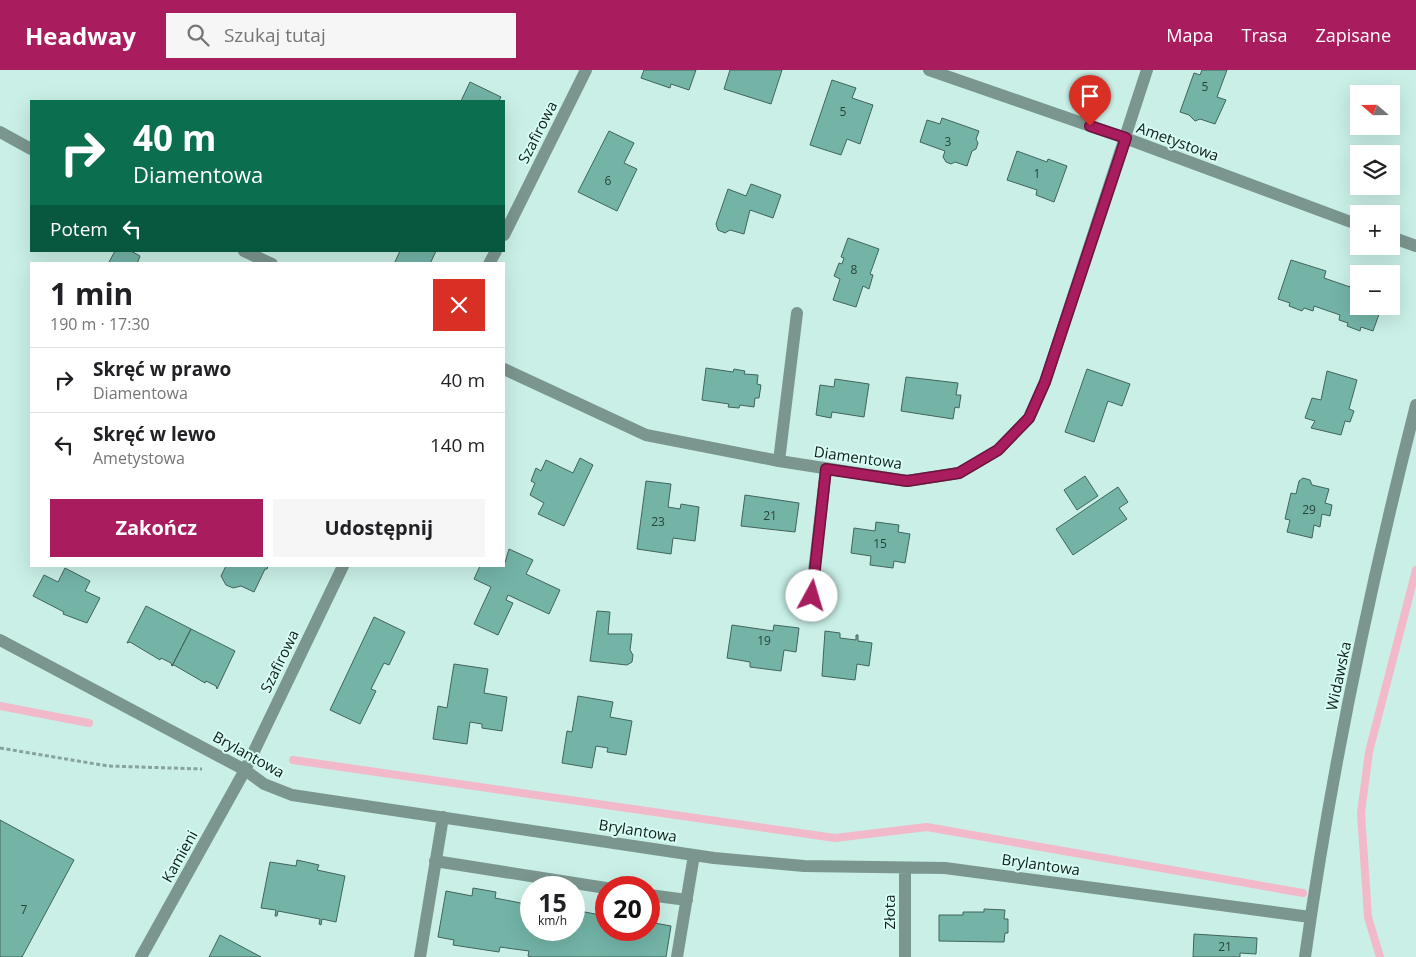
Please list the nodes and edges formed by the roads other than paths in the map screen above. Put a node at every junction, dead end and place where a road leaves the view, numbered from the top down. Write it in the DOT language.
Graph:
graph roads {
  1 [pos="586,70"];
  2 [pos="928,70"];
  3 [pos="1147,70"];
  4 [pos="0,132"];
  5 [pos="1126,138"];
  6 [pos="30,148"];
  7 [pos="1350,222"];
  8 [pos="505,233"];
  9 [pos="1400,240"];
  10 [pos="1416,246"];
  11 [pos="246,252"];
  12 [pos="268,262"];
  13 [pos="797,313"];
  14 [pos="505,369"];
  15 [pos="1416,405"];
  16 [pos="780,461"];
  17 [pos="826,469"];
  18 [pos="343,567"];
  19 [pos="812,596"];
  20 [pos="0,640"];
  21 [pos="245,770"];
  22 [pos="443,817"];
  23 [pos="694,855"];
  24 [pos="435,861"];
  25 [pos="905,868"];
  26 [pos="595,886"];
  27 [pos="660,896"];
  28 [pos="687,900"];
  29 [pos="1310,917"];
  30 [pos="141,957"];
  31 [pos="420,957"];
  32 [pos="677,957"];
  33 [pos="905,957"];
  34 [pos="1305,957"];
  1 -- 8 [label="street, Szafirowa"];
  2 -- 5 [label="street, Ametystowa"];
  3 -- 5 [label="street, Diamentowa"];
  4 -- 6 [label="street"];
  5 -- 7 [label="street, Ametystowa"];
  5 -- 17 [label="street, Diamentowa"];
  9 -- 10 [label="street"];
  11 -- 12 [label="street"];
  13 -- 16 [label="street"];
  14 -- 16 [label="street, Diamentowa"];
  15 -- 29 [label="street, Widawska"];
  16 -- 17 [label="street, Diamentowa"];
  17 -- 19 [label="street"];
  18 -- 21 [label="street, Szafirowa"];
  20 -- 21 [label="street, Brylantowa"];
  21 -- 22 [label="street, Brylantowa"];
  21 -- 30 [label="street, Kamieni"];
  22 -- 23 [label="street, Brylantowa"];
  22 -- 24 [label="street"];
  23 -- 25 [label="street, Brylantowa"];
  23 -- 28 [label="street"];
  24 -- 26 [label="street"];
  24 -- 31 [label="street"];
  25 -- 29 [label="street, Brylantowa"];
  25 -- 33 [label="street, Złota"];
  27 -- 28 [label="street"];
  28 -- 32 [label="street"];
  29 -- 34 [label="street, Widawska"];
}
